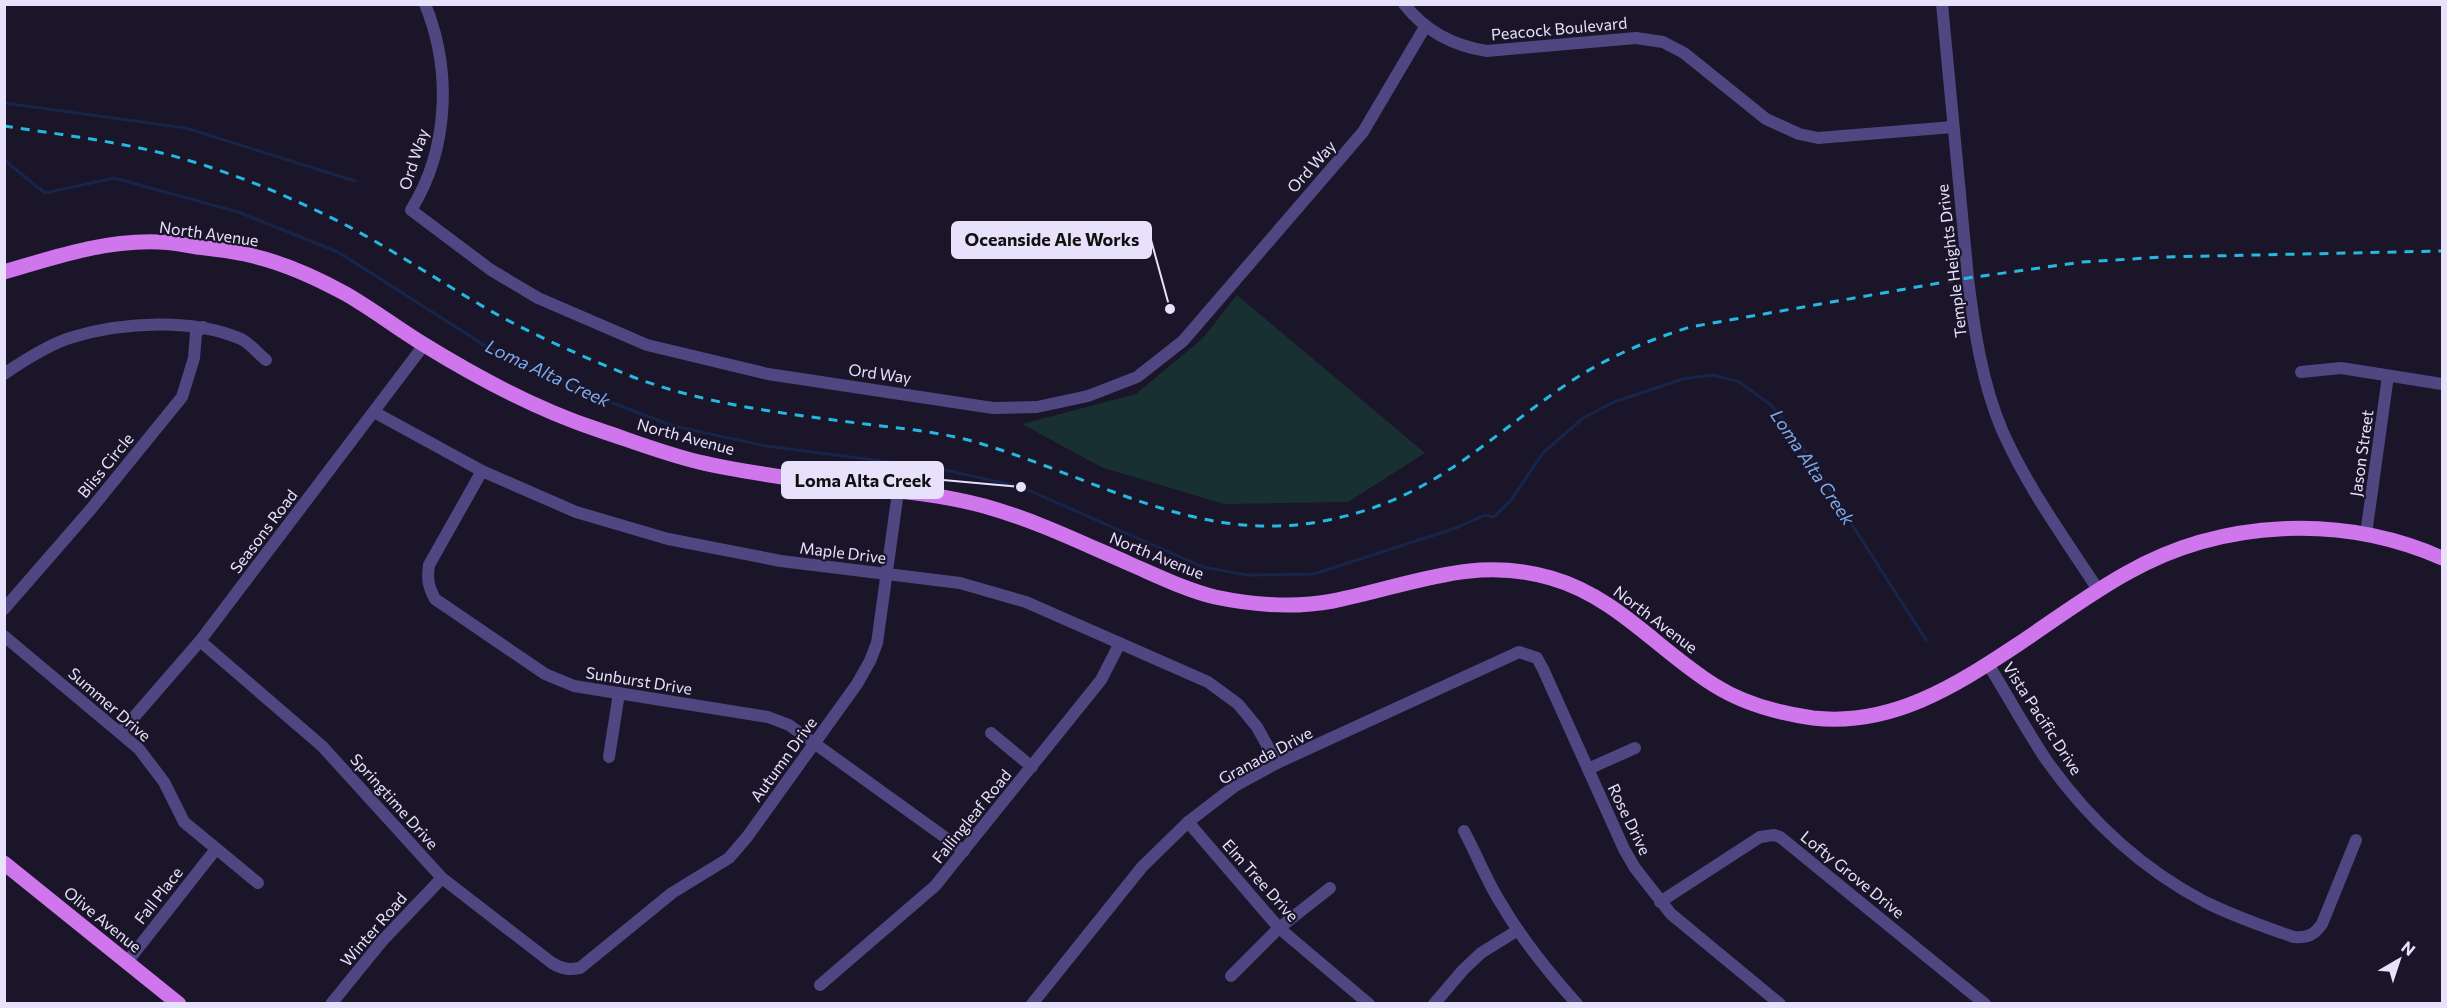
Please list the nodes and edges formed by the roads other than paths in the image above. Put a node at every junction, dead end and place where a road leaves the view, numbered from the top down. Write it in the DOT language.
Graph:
graph roads {
  1 [pos="425,4"];
  2 [pos="1404,4"];
  3 [pos="1941,4"];
  4 [pos="1425,27"];
  5 [pos="1953,127"];
  6 [pos="4,272"];
  7 [pos="203,327"];
  8 [pos="424,345"];
  9 [pos="266,360"];
  10 [pos="2301,372"];
  11 [pos="4,374"];
  12 [pos="2388,376"];
  13 [pos="2442,384"];
  14 [pos="374,412"];
  15 [pos="482,471"];
  16 [pos="898,492"];
  17 [pos="2366,534"];
  18 [pos="2442,558"];
  19 [pos="886,573"];
  20 [pos="2099,591"];
  21 [pos="4,609"];
  22 [pos="4,636"];
  23 [pos="200,641"];
  24 [pos="1120,643"];
  25 [pos="1989,664"];
  26 [pos="1543,669"];
  27 [pos="619,693"];
  28 [pos="121,732"];
  29 [pos="991,733"];
  30 [pos="815,742"];
  31 [pos="1635,748"];
  32 [pos="609,757"];
  33 [pos="1277,763"];
  34 [pos="1032,766"];
  35 [pos="1588,769"];
  36 [pos="1188,822"];
  37 [pos="1464,831"];
  38 [pos="2356,840"];
  39 [pos="216,849"];
  40 [pos="964,851"];
  41 [pos="4,863"];
  42 [pos="442,878"];
  43 [pos="258,883"];
  44 [pos="1330,888"];
  45 [pos="1660,902"];
  46 [pos="1279,928"];
  47 [pos="1518,930"];
  48 [pos="127,962"];
  49 [pos="573,969"];
  50 [pos="1231,976"];
  51 [pos="820,985"];
  52 [pos="1777,1003"];
  53 [pos="179,1004"];
  54 [pos="331,1004"];
  55 [pos="1032,1004"];
  56 [pos="1369,1004"];
  57 [pos="1434,1004"];
  58 [pos="1577,1004"];
  59 [pos="1985,1004"];
  1 -- 4 [label="street, Ord Way"];
  2 -- 4 [label="street, Peacock Boulevard"];
  3 -- 5 [label="street, Temple Heights Drive"];
  4 -- 5 [label="street, Peacock Boulevard"];
  5 -- 20 [label="street, Temple Heights Drive"];
  6 -- 8 [label="main road, North Avenue"];
  7 -- 9 [label="street"];
  7 -- 11 [label="street"];
  7 -- 21 [label="street, Bliss Circle"];
  8 -- 14 [label="street, Seasons Road"];
  8 -- 16 [label="main road, North Avenue"];
  10 -- 12 [label="street"];
  12 -- 13 [label="street"];
  12 -- 17 [label="street, Jason Street"];
  14 -- 15 [label="street, Maple Drive"];
  14 -- 23 [label="street, Seasons Road"];
  15 -- 19 [label="street, Maple Drive"];
  15 -- 27 [label="street, Sunburst Drive"];
  16 -- 19 [label="street, Autumn Drive"];
  16 -- 25 [label="main road, North Avenue"];
  17 -- 18 [label="main road, North Avenue"];
  17 -- 20 [label="main road, North Avenue"];
  19 -- 24 [label="street, Maple Drive"];
  19 -- 30 [label="street, Autumn Drive"];
  20 -- 25 [label="main road, North Avenue"];
  22 -- 28 [label="street, Summer Drive"];
  23 -- 28 [label="street, Seasons Road"];
  23 -- 42 [label="street, Springtime Drive"];
  24 -- 33 [label="street, Maple Drive"];
  24 -- 34 [label="street, Fallingleaf Road"];
  25 -- 38 [label="street, Vista Pacific Drive"];
  26 -- 33 [label="street, Granada Drive"];
  26 -- 35 [label="street, Rose Drive"];
  27 -- 30 [label="street, Sunburst Drive"];
  27 -- 32 [label="street"];
  28 -- 39 [label="street, Summer Drive"];
  29 -- 34 [label="street"];
  30 -- 40 [label="street, Sunburst Drive"];
  30 -- 49 [label="street, Autumn Drive"];
  31 -- 35 [label="street"];
  33 -- 36 [label="street, Granada Drive"];
  34 -- 40 [label="street, Fallingleaf Road"];
  35 -- 45 [label="street, Rose Drive"];
  36 -- 46 [label="street, Elm Tree Drive"];
  36 -- 55 [label="street, Granada Drive"];
  37 -- 47 [label="street"];
  39 -- 43 [label="street, Summer Drive"];
  39 -- 48 [label="street, Fall Place"];
  40 -- 51 [label="street, Fallingleaf Road"];
  41 -- 48 [label="main road, Olive Avenue"];
  42 -- 49 [label="street, Springtime Drive"];
  42 -- 54 [label="street, Winter Road"];
  44 -- 46 [label="street"];
  45 -- 52 [label="street, Rose Drive"];
  45 -- 59 [label="street, Lofty Grove Drive"];
  46 -- 50 [label="street"];
  46 -- 56 [label="street, Elm Tree Drive"];
  47 -- 57 [label="street"];
  47 -- 58 [label="street"];
  48 -- 53 [label="main road, Olive Avenue"];
}
